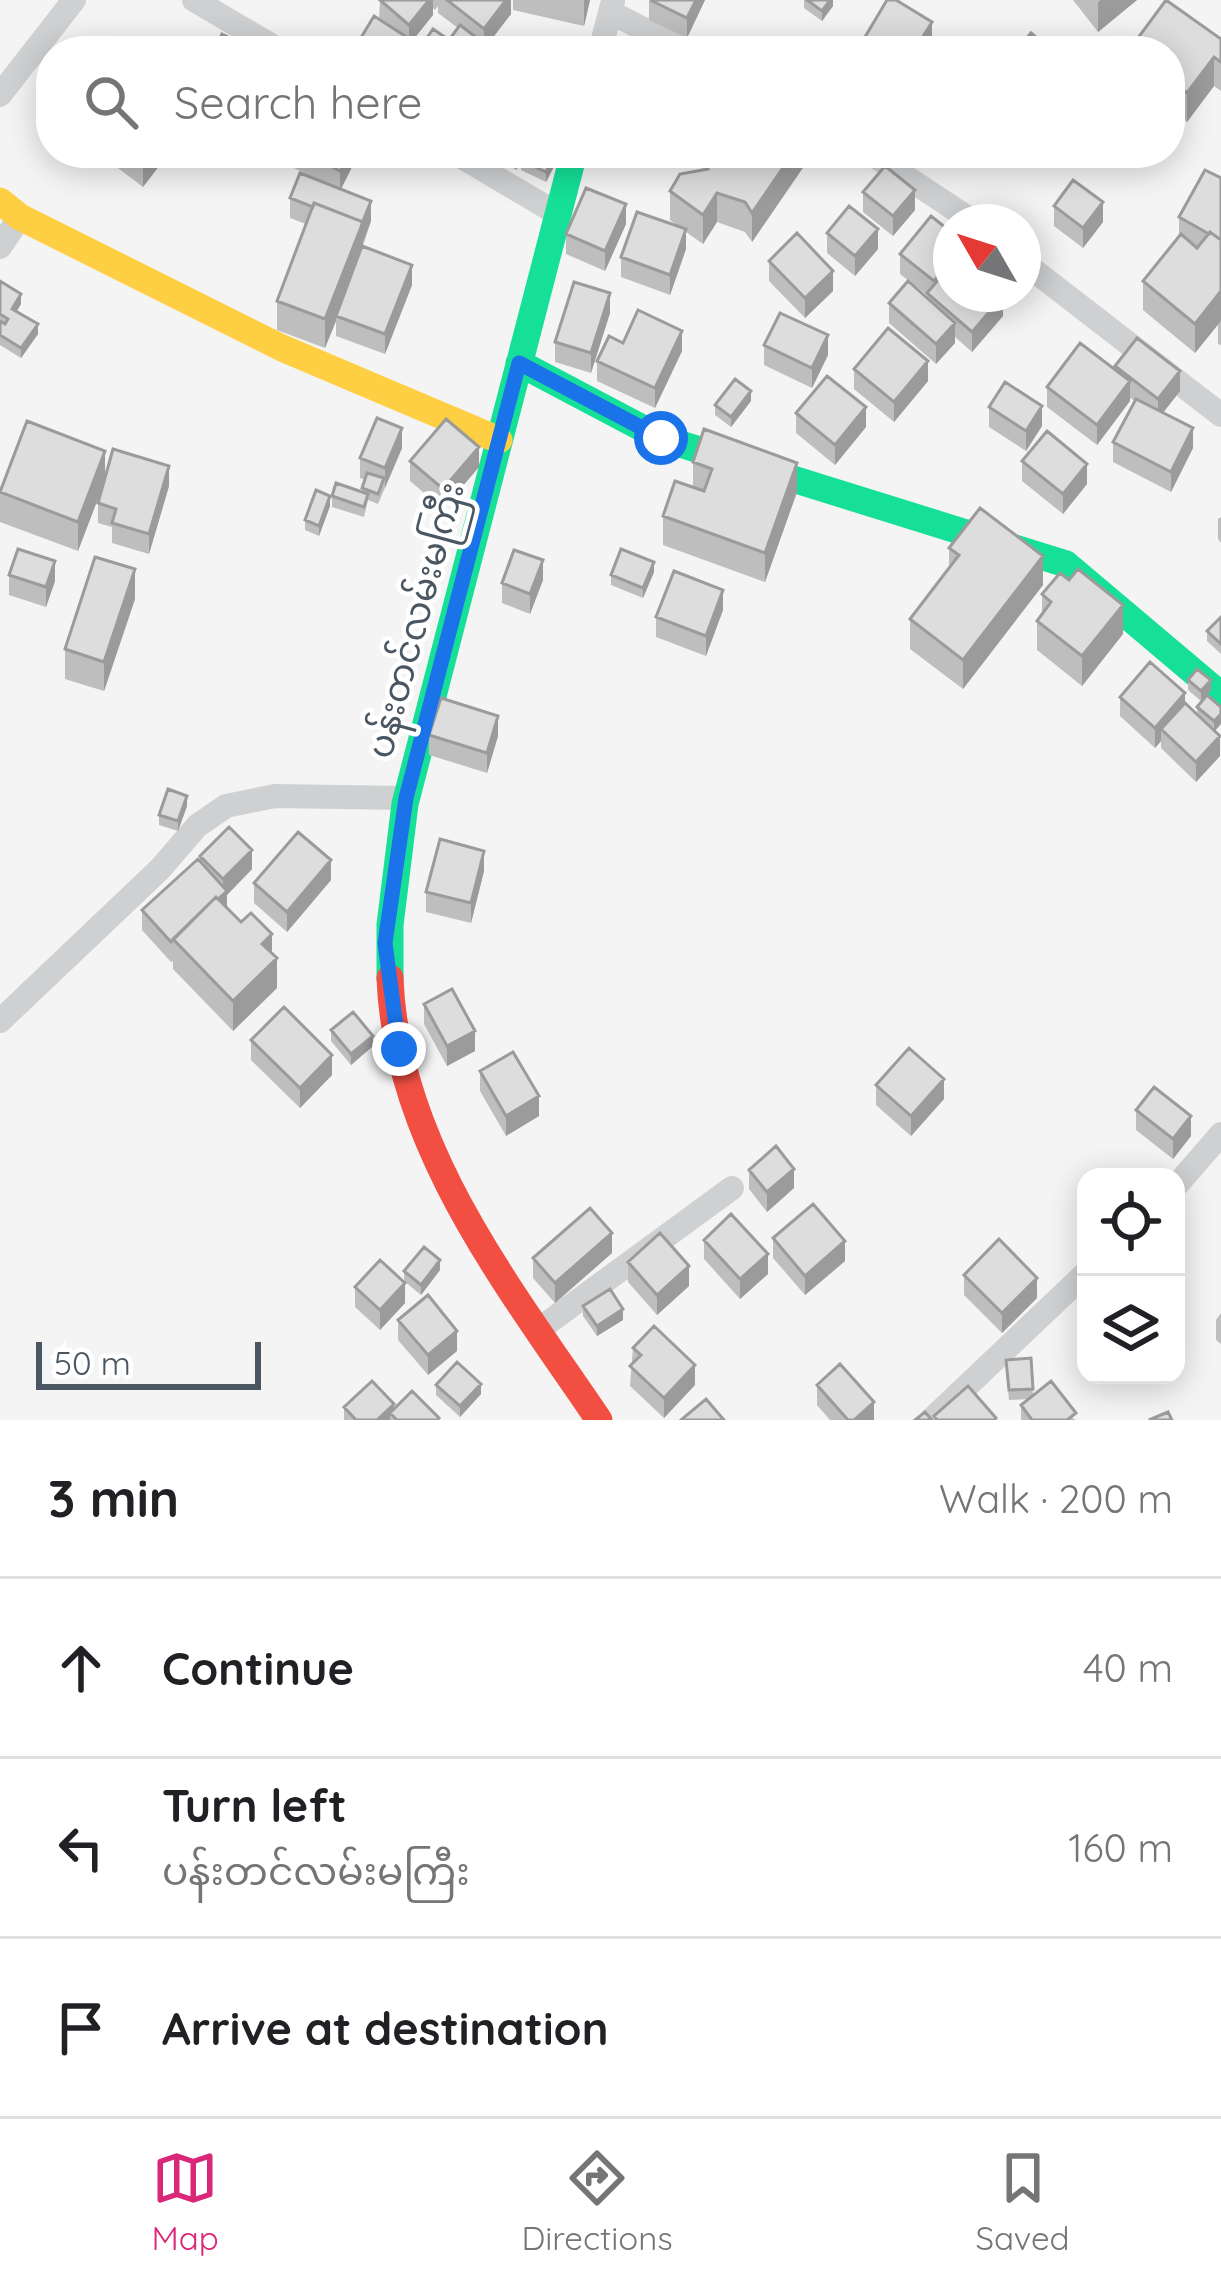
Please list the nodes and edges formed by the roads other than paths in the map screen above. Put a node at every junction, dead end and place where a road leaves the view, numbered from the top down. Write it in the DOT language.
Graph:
graph roads {
  1 [pos="74,0"];
  2 [pos="194,0"];
  3 [pos="612,6"];
  4 [pos="46,36"];
  5 [pos="255,36"];
  6 [pos="604,36"];
  7 [pos="661,36"];
  8 [pos="36,49"];
  9 [pos="0,95"];
  10 [pos="480,168"];
  11 [pos="570,168"];
  12 [pos="893,168"];
  13 [pos="947,204"];
  14 [pos="10,209"];
  15 [pos="558,214"];
  16 [pos="0,247"];
  17 [pos="1041,276"];
  18 [pos="519,363"];
  19 [pos="1221,415"];
  20 [pos="500,440"];
  21 [pos="1221,695"];
  22 [pos="406,798"];
  23 [pos="0,1021"];
  24 [pos="1221,1134"];
  25 [pos="1185,1176"];
  26 [pos="732,1188"];
  27 [pos="1083,1276"];
  28 [pos="538,1330"];
  29 [pos="599,1420"];
  30 [pos="931,1420"];
  1 -- 4 [label="street"];
  2 -- 5 [label="street"];
  3 -- 6 [label="street"];
  3 -- 7 [label="street"];
  8 -- 9 [label="street"];
  10 -- 15 [label="street"];
  11 -- 15 [label="street, ပန်းတင်လမ်းမကြီး"];
  12 -- 13 [label="street"];
  14 -- 16 [label="street"];
  14 -- 20 [label="street"];
  15 -- 18 [label="street, ပန်းတင်လမ်းမကြီး"];
  17 -- 19 [label="street"];
  18 -- 20 [label="street, ပန်းတင်လမ်းမကြီး"];
  18 -- 21 [label="street"];
  20 -- 22 [label="street, ပန်းတင်လမ်းမကြီး"];
  22 -- 23 [label="street"];
  22 -- 28 [label="street, ပန်းတင်လမ်းမကြီး"];
  24 -- 25 [label="street"];
  26 -- 28 [label="street"];
  27 -- 30 [label="street"];
  28 -- 29 [label="street, ပန်းတင်လမ်းမကြီး"];
}
